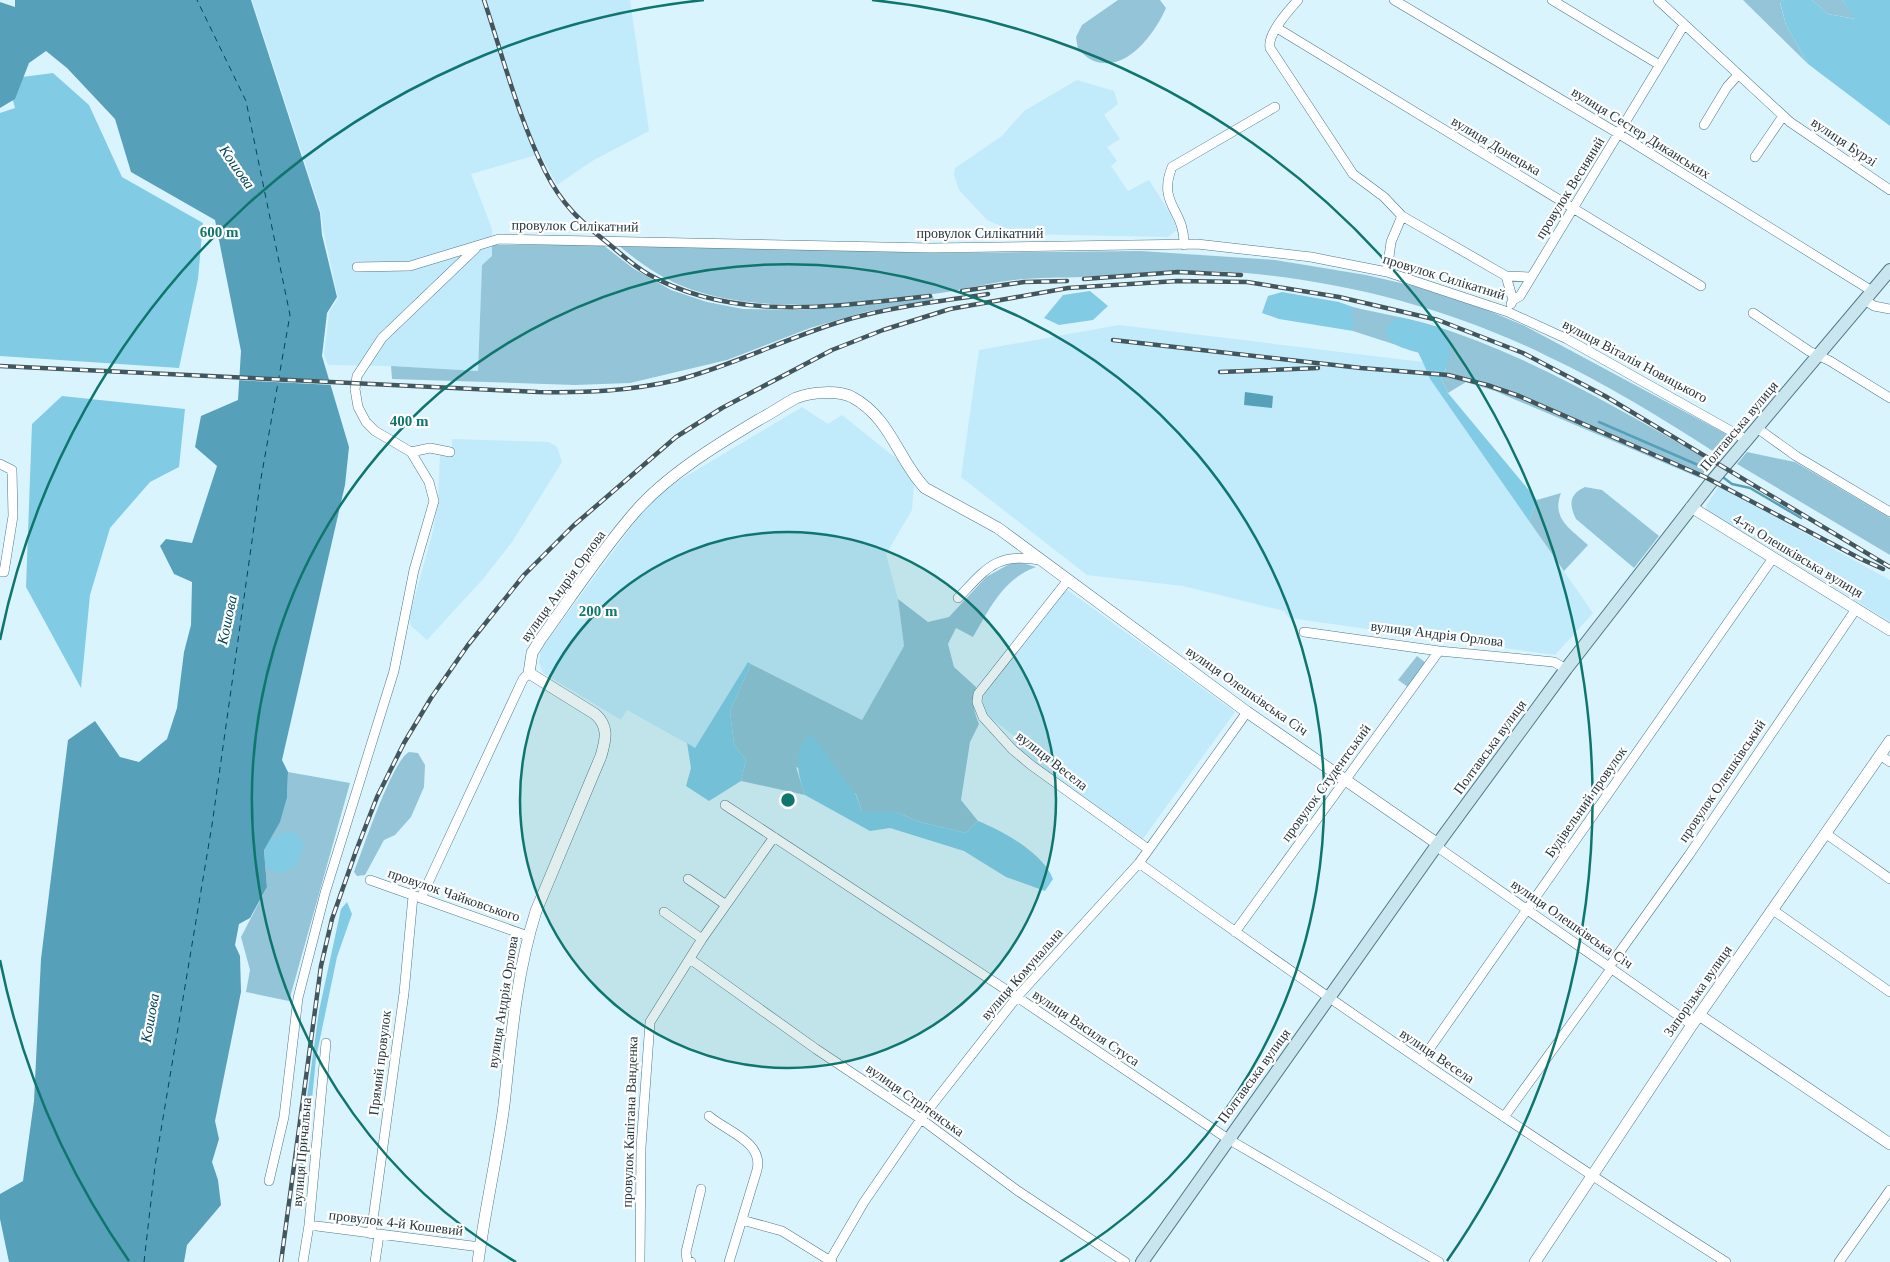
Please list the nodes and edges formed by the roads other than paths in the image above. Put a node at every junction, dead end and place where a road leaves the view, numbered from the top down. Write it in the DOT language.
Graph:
graph roads {
  1 [pos="1298,0"];
  2 [pos="1394,0"];
  3 [pos="1552,0"];
  4 [pos="1658,0"];
  5 [pos="1684,25"];
  6 [pos="1277,28"];
  7 [pos="1658,64"];
  8 [pos="1738,75"];
  9 [pos="1275,107"];
  10 [pos="1783,116"];
  11 [pos="1704,125"];
  12 [pos="1619,134"];
  13 [pos="1755,157"];
  14 [pos="1890,190"];
  15 [pos="1574,209"];
  16 [pos="1402,216"];
  17 [pos="1184,244"];
  18 [pos="478,246"];
  19 [pos="357,267"];
  20 [pos="1890,270"];
  21 [pos="1387,272"];
  22 [pos="1506,276"];
  23 [pos="1530,277"];
  24 [pos="1700,286"];
  25 [pos="1869,295"];
  26 [pos="1513,300"];
  27 [pos="1890,309"];
  28 [pos="1508,312"];
  29 [pos="1753,313"];
  30 [pos="1818,355"];
  31 [pos="1890,398"];
  32 [pos="1757,428"];
  33 [pos="1747,440"];
  34 [pos="411,452"];
  35 [pos="450,452"];
  36 [pos="0,464"];
  37 [pos="1691,507"];
  38 [pos="1890,512"];
  39 [pos="1773,558"];
  40 [pos="1040,560"];
  41 [pos="0,572"];
  42 [pos="1068,580"];
  43 [pos="958,598"];
  44 [pos="1856,609"];
  45 [pos="1890,630"];
  46 [pos="1304,632"];
  47 [pos="1439,651"];
  48 [pos="1566,669"];
  49 [pos="529,673"];
  50 [pos="1247,712"];
  51 [pos="1890,741"];
  52 [pos="1880,755"];
  53 [pos="1890,762"];
  54 [pos="1346,778"];
  55 [pos="725,805"];
  56 [pos="1825,833"];
  57 [pos="774,837"];
  58 [pos="1437,845"];
  59 [pos="1148,849"];
  60 [pos="1138,863"];
  61 [pos="688,879"];
  62 [pos="1890,879"];
  63 [pos="370,880"];
  64 [pos="417,896"];
  65 [pos="726,905"];
  66 [pos="1772,910"];
  67 [pos="1527,911"];
  68 [pos="664,912"];
  69 [pos="1235,932"];
  70 [pos="528,936"];
  71 [pos="702,939"];
  72 [pos="690,960"];
  73 [pos="1610,968"];
  74 [pos="1890,992"];
  75 [pos="1017,997"];
  76 [pos="1328,998"];
  77 [pos="1699,1015"];
  78 [pos="1692,1025"];
  79 [pos="326,1043"];
  80 [pos="1420,1061"];
  81 [pos="709,1116"];
  82 [pos="1504,1118"];
  83 [pos="921,1120"];
  84 [pos="1228,1140"];
  85 [pos="1890,1144"];
  86 [pos="1590,1176"];
  87 [pos="269,1181"];
  88 [pos="701,1189"];
  89 [pos="1890,1190"];
  90 [pos="742,1220"];
  91 [pos="309,1225"];
  92 [pos="375,1234"];
  93 [pos="480,1247"];
  94 [pos="830,1261"];
  95 [pos="303,1262"];
  96 [pos="374,1262"];
  97 [pos="478,1262"];
  98 [pos="640,1262"];
  99 [pos="691,1262"];
  100 [pos="729,1262"];
  101 [pos="1124,1262"];
  102 [pos="1142,1262"];
  103 [pos="1439,1262"];
  104 [pos="1535,1262"];
  105 [pos="1726,1262"];
  106 [pos="1839,1262"];
  1 -- 6 [label="street"];
  2 -- 12 [label="street, вулиця Сестер Диканських"];
  3 -- 7 [label="street"];
  4 -- 5 [label="street, вулиця Бурзі"];
  5 -- 7 [label="street, провулок Весняний"];
  5 -- 8 [label="street, вулиця Бурзі"];
  6 -- 15 [label="street, вулиця Донецька"];
  6 -- 16 [label="street"];
  7 -- 12 [label="street, провулок Весняний"];
  8 -- 10 [label="street, вулиця Бурзі"];
  8 -- 11 [label="street"];
  9 -- 17 [label="street"];
  10 -- 13 [label="street"];
  10 -- 14 [label="street, вулиця Бурзі"];
  12 -- 15 [label="street, провулок Весняний"];
  12 -- 25 [label="street, вулиця Сестер Диканських"];
  15 -- 23 [label="street, провулок Весняний"];
  15 -- 24 [label="street, вулиця Донецька"];
  16 -- 21 [label="street"];
  16 -- 22 [label="street"];
  17 -- 18 [label="street, провулок Силікатний"];
  17 -- 21 [label="street, провулок Силікатний"];
  18 -- 19 [label="street, провулок Силікатний"];
  18 -- 34 [label="street"];
  20 -- 25 [label="main road, Полтавська вулиця"];
  21 -- 28 [label="street, провулок Силікатний"];
  22 -- 23 [label="street"];
  22 -- 26 [label="street"];
  23 -- 26 [label="street, провулок Весняний"];
  25 -- 27 [label="street, вулиця Сестер Диканських"];
  25 -- 30 [label="main road, Полтавська вулиця"];
  26 -- 28 [label="street, провулок Весняний"];
  28 -- 33 [label="street, вулиця Віталія Новицького"];
  29 -- 30 [label="street"];
  30 -- 31 [label="street"];
  30 -- 32 [label="main road, Полтавська вулиця"];
  32 -- 33 [label="main road, Полтавська вулиця"];
  32 -- 38 [label="street"];
  33 -- 37 [label="main road, Полтавська вулиця"];
  34 -- 35 [label="street"];
  34 -- 87 [label="street"];
  36 -- 41 [label="street"];
  37 -- 39 [label="street, 4-та Олешківська вулиця"];
  37 -- 48 [label="main road, Полтавська вулиця"];
  39 -- 44 [label="street, 4-та Олешківська вулиця"];
  39 -- 67 [label="street, Будівельний провулок"];
  40 -- 42 [label="street, вулиця Олешківська Січ"];
  40 -- 43 [label="street"];
  40 -- 49 [label="street, вулиця Андрія Орлова"];
  42 -- 50 [label="street, вулиця Олешківська Січ"];
  42 -- 59 [label="street, вулиця Весела"];
  44 -- 45 [label="street, 4-та Олешківська вулиця"];
  44 -- 73 [label="street, провулок Олешківський"];
  46 -- 47 [label="street, вулиця Андрія Орлова"];
  47 -- 48 [label="street, вулиця Андрія Орлова"];
  47 -- 54 [label="street, провулок Студентський"];
  48 -- 58 [label="main road, Полтавська вулиця"];
  49 -- 64 [label="street, Прямий провулок"];
  49 -- 70 [label="street, вулиця Андрія Орлова"];
  50 -- 54 [label="street, вулиця Олешківська Січ"];
  50 -- 59 [label="street, вулиця Комунальна"];
  51 -- 52 [label="street, Запорізька вулиця"];
  52 -- 53 [label="street"];
  52 -- 56 [label="street, Запорізька вулиця"];
  54 -- 58 [label="street, вулиця Олешківська Січ"];
  54 -- 69 [label="street, провулок Студентський"];
  55 -- 57 [label="street, вулиця Василя Стуса"];
  56 -- 62 [label="street"];
  56 -- 66 [label="street, Запорізька вулиця"];
  57 -- 65 [label="street, провулок Капітана Ванденка"];
  57 -- 75 [label="street, вулиця Василя Стуса"];
  58 -- 67 [label="street, вулиця Олешківська Січ"];
  58 -- 76 [label="main road, Полтавська вулиця"];
  59 -- 60 [label="street, вулиця Комунальна"];
  60 -- 69 [label="street, вулиця Весела"];
  60 -- 75 [label="street, вулиця Комунальна"];
  61 -- 65 [label="street"];
  63 -- 64 [label="street, провулок Чайковського"];
  64 -- 70 [label="street, провулок Чайковського"];
  64 -- 92 [label="street, Прямий провулок"];
  65 -- 71 [label="street, провулок Капітана Ванденка"];
  66 -- 74 [label="street"];
  66 -- 77 [label="street, Запорізька вулиця"];
  67 -- 73 [label="street, вулиця Олешківська Січ"];
  67 -- 80 [label="street, Будівельний провулок"];
  68 -- 71 [label="street"];
  69 -- 76 [label="street, вулиця Весела"];
  70 -- 93 [label="street, вулиця Андрія Орлова"];
  71 -- 72 [label="street, провулок Капітана Ванденка"];
  72 -- 83 [label="street, вулиця Стрітенська"];
  72 -- 98 [label="street, провулок Капітана Ванденка"];
  73 -- 78 [label="street, вулиця Олешківська Січ"];
  73 -- 82 [label="street, провулок Олешківський"];
  75 -- 83 [label="street, вулиця Комунальна"];
  75 -- 84 [label="street, вулиця Василя Стуса"];
  76 -- 80 [label="street, вулиця Весела"];
  76 -- 84 [label="main road, Полтавська вулиця"];
  77 -- 78 [label="street, Запорізька вулиця"];
  77 -- 85 [label="street"];
  78 -- 86 [label="street, Запорізька вулиця"];
  79 -- 91 [label="street, вулиця Причальна"];
  80 -- 82 [label="street, вулиця Весела"];
  81 -- 90 [label="street"];
  82 -- 86 [label="street, вулиця Весела"];
  83 -- 94 [label="street, вулиця Комунальна"];
  83 -- 101 [label="street, вулиця Стрітенська"];
  84 -- 102 [label="main road, Полтавська вулиця"];
  84 -- 103 [label="street, вулиця Василя Стуса"];
  86 -- 104 [label="street, Запорізька вулиця"];
  86 -- 105 [label="street, вулиця Весела"];
  88 -- 99 [label="street"];
  89 -- 106 [label="street"];
  90 -- 94 [label="street"];
  90 -- 100 [label="street"];
  91 -- 92 [label="street, провулок 4-й Кошевий"];
  91 -- 95 [label="street, вулиця Причальна"];
  92 -- 93 [label="street, провулок 4-й Кошевий"];
  92 -- 96 [label="street, Прямий провулок"];
  93 -- 97 [label="street, вулиця Андрія Орлова"];
}
